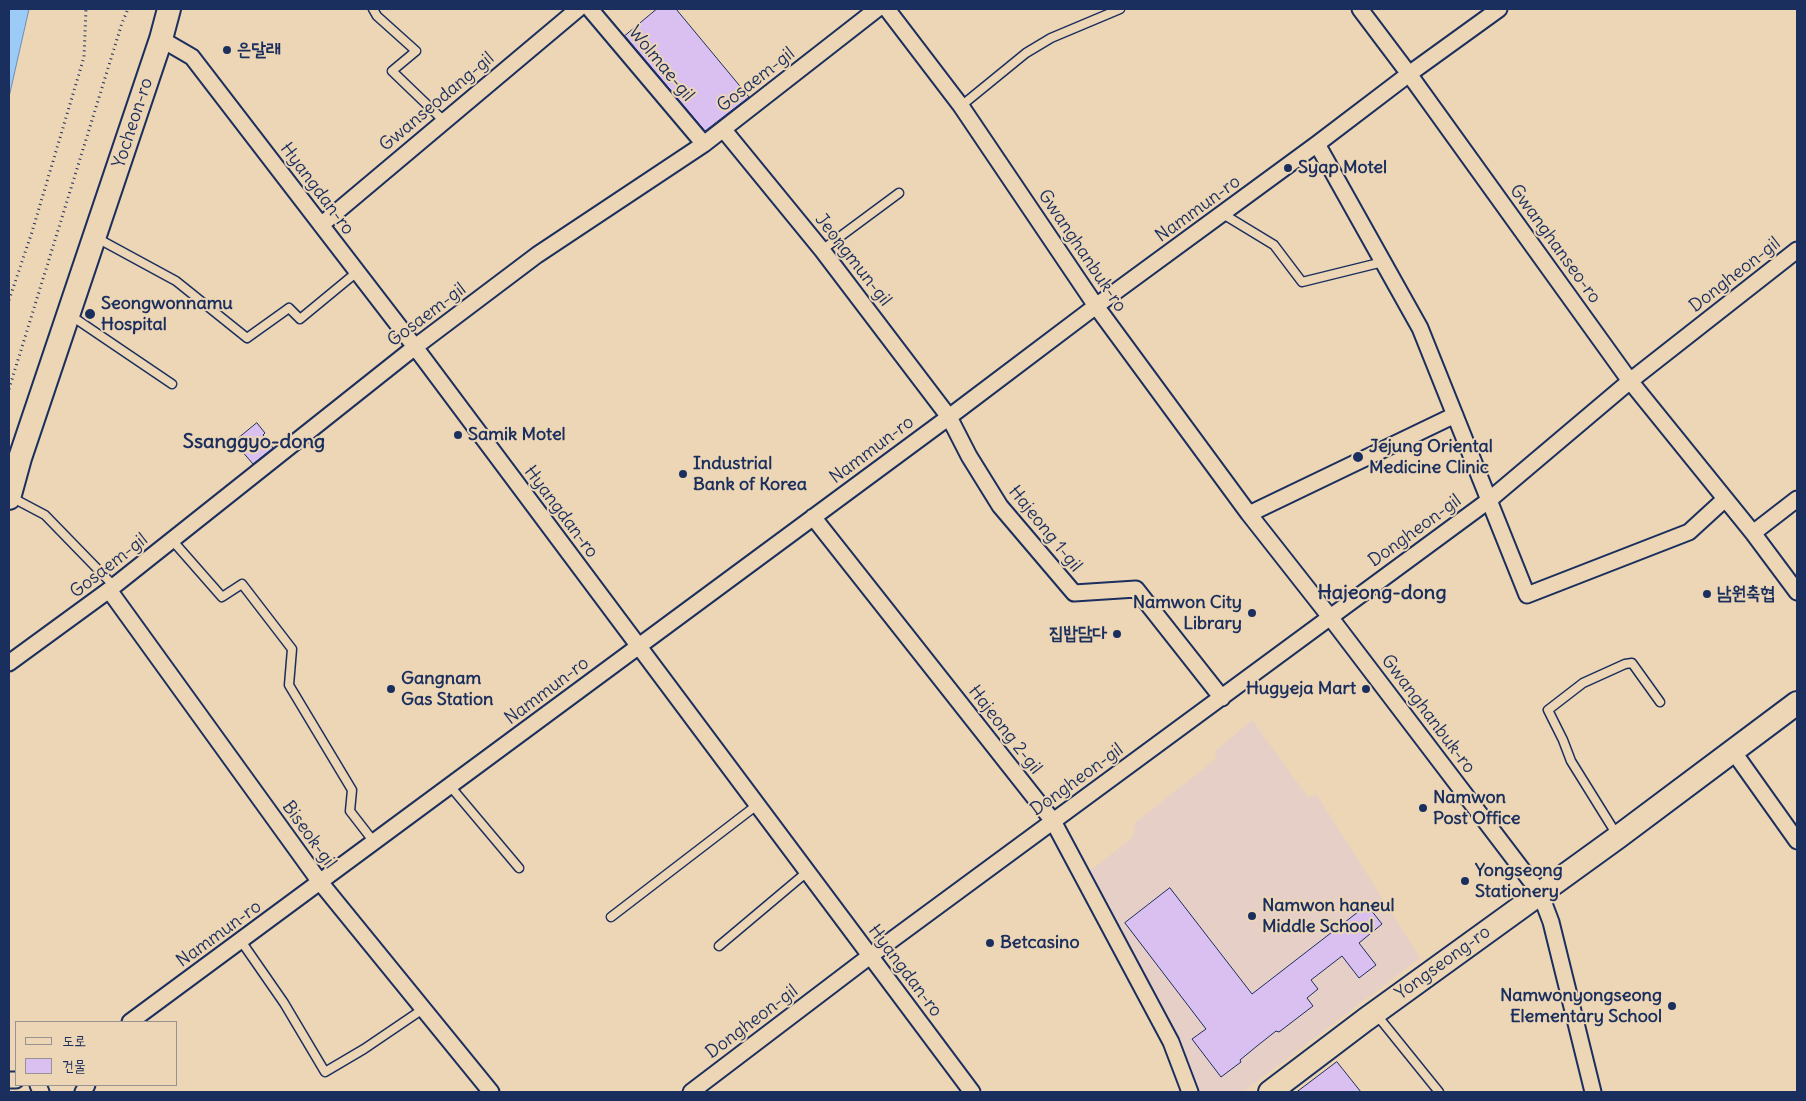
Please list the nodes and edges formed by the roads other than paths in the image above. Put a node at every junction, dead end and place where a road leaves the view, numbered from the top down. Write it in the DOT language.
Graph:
graph roads {
  1 [pos="169,9"];
  2 [pos="373,9"];
  3 [pos="578,9"];
  4 [pos="590,9"];
  5 [pos="877,9"];
  6 [pos="887,9"];
  7 [pos="1120,9"];
  8 [pos="1360,9"];
  9 [pos="1499,9"];
  10 [pos="161,39"];
  11 [pos="1409,74"];
  12 [pos="961,106"];
  13 [pos="444,121"];
  14 [pos="723,129"];
  15 [pos="704,144"];
  16 [pos="1317,144"];
  17 [pos="899,193"];
  18 [pos="1223,214"];
  19 [pos="321,225"];
  20 [pos="95,237"];
  21 [pos="822,250"];
  22 [pos="1797,250"];
  23 [pos="1383,262"];
  24 [pos="357,272"];
  25 [pos="1096,306"];
  26 [pos="69,314"];
  27 [pos="415,347"];
  28 [pos="1630,381"];
  29 [pos="172,384"];
  30 [pos="1455,415"];
  31 [pos="949,416"];
  32 [pos="9,497"];
  33 [pos="1797,498"];
  34 [pos="1725,499"];
  35 [pos="1488,501"];
  36 [pos="1249,514"];
  37 [pos="814,517"];
  38 [pos="1753,533"];
  39 [pos="172,540"];
  40 [pos="111,588"];
  41 [pos="1797,592"];
  42 [pos="1330,617"];
  43 [pos="638,647"];
  44 [pos="9,663"];
  45 [pos="1222,698"];
  46 [pos="1660,702"];
  47 [pos="1797,703"];
  48 [pos="1733,751"];
  49 [pos="450,786"];
  50 [pos="757,805"];
  51 [pos="1052,821"];
  52 [pos="1618,837"];
  53 [pos="1797,841"];
  54 [pos="374,842"];
  55 [pos="519,868"];
  56 [pos="807,872"];
  57 [pos="320,882"];
  58 [pos="1540,893"];
  59 [pos="611,917"];
  60 [pos="241,941"];
  61 [pos="719,946"];
  62 [pos="870,956"];
  63 [pos="423,1009"];
  64 [pos="1375,1012"];
  65 [pos="131,1021"];
  66 [pos="491,1092"];
  67 [pos="691,1092"];
  68 [pos="972,1092"];
  69 [pos="1190,1092"];
  70 [pos="1270,1092"];
  71 [pos="1439,1092"];
  72 [pos="1593,1092"];
  1 -- 10 [label="street, Yocheon-ro"];
  2 -- 13 [label="lane"];
  3 -- 13 [label="street, Gwanseodang-gil"];
  4 -- 15 [label="street, Wolmae-gil"];
  5 -- 14 [label="street, Gosaem-gil"];
  6 -- 12 [label="street, Gwanghanbuk-ro"];
  7 -- 12 [label="lane"];
  8 -- 11 [label="street, Gwanghanseo-ro"];
  9 -- 11 [label="street, Nammun-ro"];
  10 -- 19 [label="street, Hyangdan-ro"];
  10 -- 20 [label="street, Yocheon-ro"];
  11 -- 16 [label="street, Nammun-ro"];
  11 -- 28 [label="street, Gwanghanseo-ro"];
  12 -- 25 [label="street, Gwanghanbuk-ro"];
  13 -- 19 [label="street, Gwanseodang-gil"];
  14 -- 15 [label="street, Gosaem-gil"];
  14 -- 21 [label="street, Jeongmun-gil"];
  15 -- 27 [label="street, Gosaem-gil"];
  16 -- 18 [label="street, Nammun-ro"];
  16 -- 23 [label="street"];
  17 -- 21 [label="lane"];
  18 -- 23 [label="lane"];
  18 -- 25 [label="street, Nammun-ro"];
  19 -- 24 [label="street, Hyangdan-ro"];
  20 -- 24 [label="lane"];
  20 -- 26 [label="street, Yocheon-ro"];
  21 -- 31 [label="street, Jeongmun-gil"];
  22 -- 28 [label="street, Dongheon-gil"];
  23 -- 30 [label="street"];
  24 -- 27 [label="street, Hyangdan-ro"];
  25 -- 31 [label="street, Nammun-ro"];
  25 -- 36 [label="street, Gwanghanbuk-ro"];
  26 -- 29 [label="lane"];
  26 -- 32 [label="street, Yocheon-ro"];
  27 -- 39 [label="street, Gosaem-gil"];
  27 -- 43 [label="street, Hyangdan-ro"];
  28 -- 34 [label="street, Gwanghanseo-ro"];
  28 -- 35 [label="street, Dongheon-gil"];
  30 -- 35 [label="street"];
  30 -- 36 [label="street"];
  31 -- 37 [label="street, Nammun-ro"];
  31 -- 45 [label="street, Hajeong 1-gil"];
  32 -- 40 [label="lane, Biseok-gil"];
  33 -- 38 [label="street"];
  34 -- 35 [label="street, Dongheon-gil"];
  34 -- 38 [label="street, Gwanghanseo-ro"];
  35 -- 42 [label="street, Dongheon-gil"];
  36 -- 42 [label="street, Gwanghanbuk-ro"];
  37 -- 43 [label="street, Nammun-ro"];
  37 -- 51 [label="street, Hajeong 2-gil"];
  38 -- 41 [label="street, Gwanghanseo-ro"];
  39 -- 40 [label="street, Gosaem-gil"];
  39 -- 54 [label="lane"];
  40 -- 44 [label="street, Gosaem-gil"];
  40 -- 57 [label="street, Biseok-gil"];
  42 -- 45 [label="street, Dongheon-gil"];
  42 -- 58 [label="street, Gwanghanbuk-ro"];
  43 -- 49 [label="street, Nammun-ro"];
  43 -- 50 [label="street, Hyangdan-ro"];
  45 -- 51 [label="street, Dongheon-gil"];
  46 -- 52 [label="lane"];
  47 -- 48 [label="street, Yongseong-ro"];
  48 -- 52 [label="street, Yongseong-ro"];
  48 -- 53 [label="street"];
  49 -- 54 [label="street, Nammun-ro"];
  49 -- 55 [label="lane"];
  50 -- 56 [label="street, Hyangdan-ro"];
  50 -- 59 [label="lane"];
  51 -- 62 [label="street, Dongheon-gil"];
  51 -- 69 [label="street, Hajeong 2-gil"];
  52 -- 58 [label="street, Yongseong-ro"];
  54 -- 57 [label="street, Nammun-ro"];
  56 -- 61 [label="lane"];
  56 -- 62 [label="street, Hyangdan-ro"];
  57 -- 60 [label="street, Nammun-ro"];
  57 -- 63 [label="street, Biseok-gil"];
  58 -- 64 [label="street, Yongseong-ro"];
  58 -- 72 [label="street, Gwanghanbuk-ro"];
  60 -- 63 [label="lane"];
  60 -- 65 [label="street, Nammun-ro"];
  62 -- 67 [label="street, Dongheon-gil"];
  62 -- 68 [label="street, Hyangdan-ro"];
  63 -- 66 [label="street, Biseok-gil"];
  64 -- 70 [label="street, Yongseong-ro"];
  64 -- 71 [label="lane"];
}
